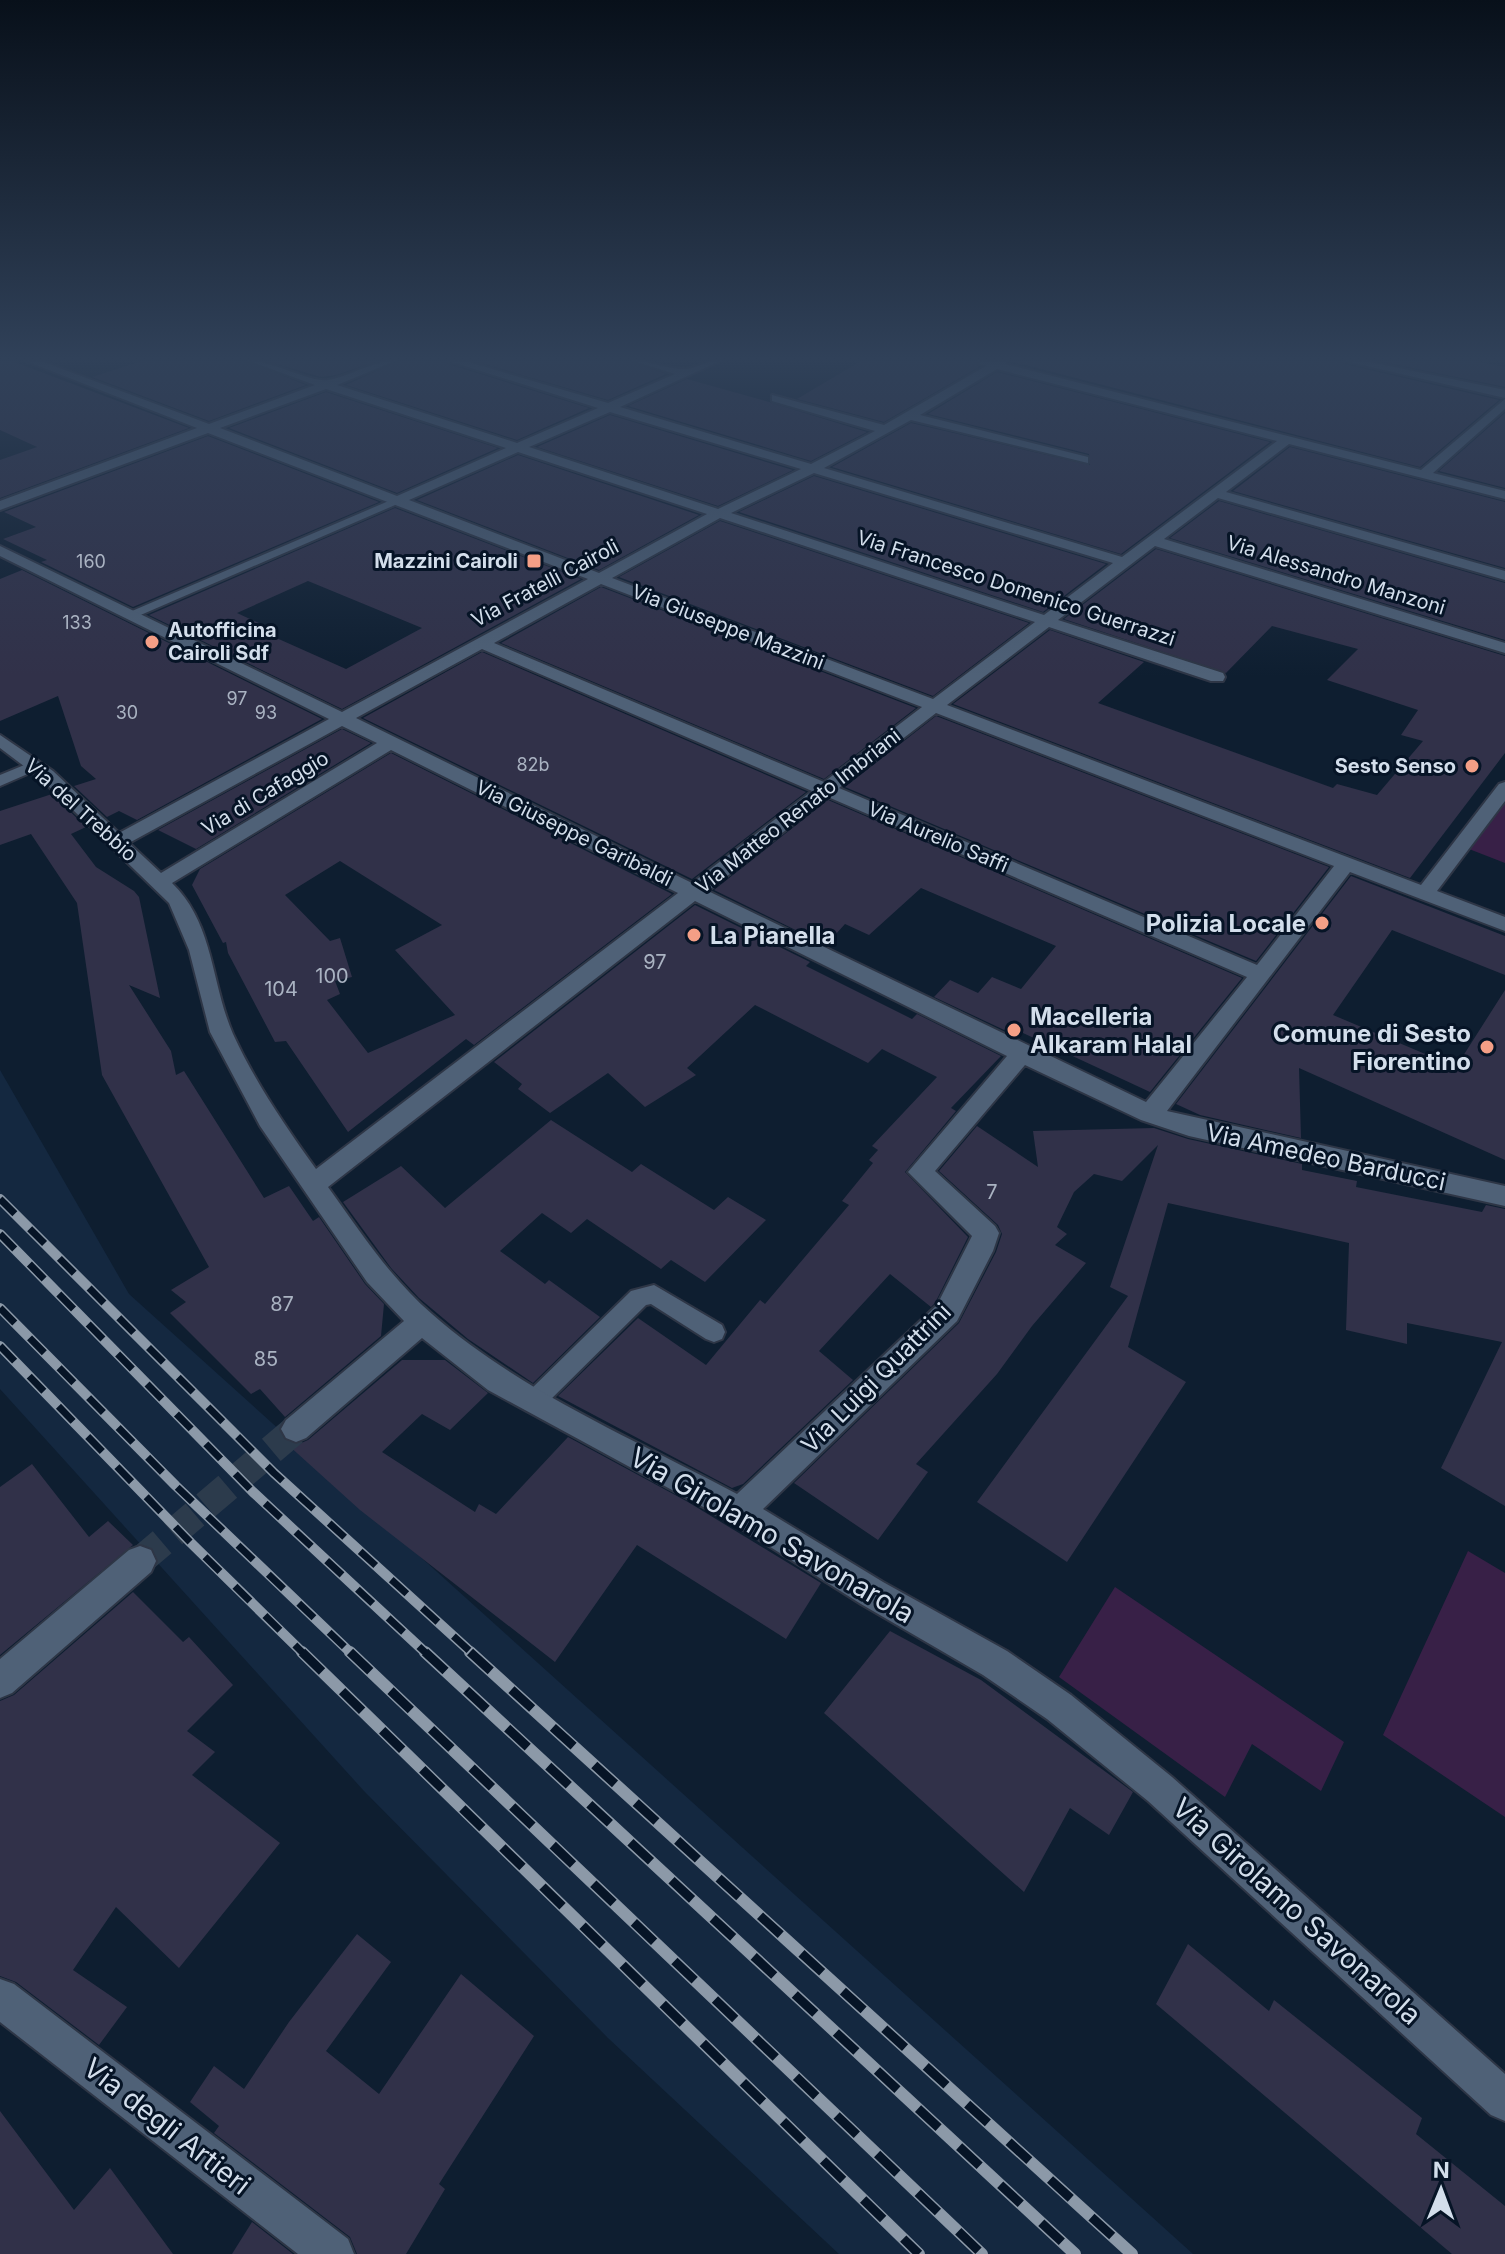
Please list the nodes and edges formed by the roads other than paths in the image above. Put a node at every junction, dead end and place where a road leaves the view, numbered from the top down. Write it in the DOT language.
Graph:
graph roads {
  1 [pos="108,466"];
  2 [pos="310,466"];
  3 [pos="476,466"];
  4 [pos="577,466"];
  5 [pos="808,466"];
  6 [pos="817,466"];
  7 [pos="1251,466"];
  8 [pos="1393,466"];
  9 [pos="1433,466"];
  10 [pos="814,468"];
  11 [pos="1424,474"];
  12 [pos="1216,493"];
  13 [pos="1505,495"];
  14 [pos="398,500"];
  15 [pos="0,506"];
  16 [pos="718,514"];
  17 [pos="1155,541"];
  18 [pos="0,550"];
  19 [pos="1124,562"];
  20 [pos="1505,576"];
  21 [pos="601,578"];
  22 [pos="131,614"];
  23 [pos="1048,621"];
  24 [pos="481,643"];
  25 [pos="1505,648"];
  26 [pos="1217,677"];
  27 [pos="934,706"];
  28 [pos="340,718"];
  29 [pos="0,740"];
  30 [pos="391,742"];
  31 [pos="34,766"];
  32 [pos="0,781"];
  33 [pos="1505,788"];
  34 [pos="827,789"];
  35 [pos="118,841"];
  36 [pos="1346,863"];
  37 [pos="161,881"];
  38 [pos="694,891"];
  39 [pos="1424,894"];
  40 [pos="1505,924"];
  41 [pos="1262,975"];
  42 [pos="1022,1054"];
  43 [pos="1149,1114"];
  44 [pos="313,1185"];
  45 [pos="1505,1196"];
  46 [pos="422,1322"];
  47 [pos="714,1332"];
  48 [pos="534,1401"];
  49 [pos="296,1429"];
  50 [pos="740,1511"];
  51 [pos="140,1561"];
  52 [pos="0,1681"];
  53 [pos="0,1998"];
  54 [pos="1505,2101"];
  55 [pos="333,2254"];
  1 -- 15 [label="street"];
  2 -- 14 [label="street, Via Giuseppe Mazzini"];
  3 -- 14 [label="street"];
  4 -- 16 [label="street, Via Francesco Domenico Guerrazzi"];
  5 -- 10 [label="street"];
  6 -- 10 [label="street, Via Fratelli Cairoli"];
  7 -- 12 [label="street, Via Matteo Renato Imbriani"];
  8 -- 11 [label="street"];
  9 -- 11 [label="street"];
  10 -- 16 [label="street, Via Fratelli Cairoli"];
  10 -- 19 [label="street"];
  11 -- 13 [label="street"];
  12 -- 17 [label="street, Via Matteo Renato Imbriani"];
  12 -- 20 [label="street"];
  14 -- 21 [label="street, Via Giuseppe Mazzini"];
  14 -- 22 [label="lane"];
  16 -- 21 [label="street, Via Fratelli Cairoli"];
  16 -- 23 [label="street, Via Francesco Domenico Guerrazzi"];
  17 -- 19 [label="street, Via Matteo Renato Imbriani"];
  17 -- 25 [label="street, Via Alessandro Manzoni"];
  18 -- 22 [label="street, Via Giuseppe Garibaldi"];
  19 -- 23 [label="street, Via Matteo Renato Imbriani"];
  21 -- 24 [label="street, Via Fratelli Cairoli"];
  21 -- 27 [label="street, Via Giuseppe Mazzini"];
  22 -- 28 [label="street, Via Giuseppe Garibaldi"];
  23 -- 26 [label="street, Via Francesco Domenico Guerrazzi"];
  23 -- 27 [label="street, Via Matteo Renato Imbriani"];
  24 -- 28 [label="street, Via Fratelli Cairoli"];
  24 -- 34 [label="street, Via Aurelio Saffi"];
  27 -- 34 [label="street, Via Matteo Renato Imbriani"];
  27 -- 36 [label="street, Via Giuseppe Mazzini"];
  28 -- 30 [label="street, Via Giuseppe Garibaldi"];
  28 -- 35 [label="street, Via Fratelli Cairoli"];
  29 -- 31 [label="street, Via del Trebbio"];
  30 -- 37 [label="street, Via di Cafaggio"];
  30 -- 38 [label="street, Via Giuseppe Garibaldi"];
  31 -- 32 [label="lane"];
  31 -- 35 [label="street, Via del Trebbio"];
  33 -- 39 [label="street"];
  34 -- 38 [label="street, Via Matteo Renato Imbriani"];
  34 -- 41 [label="street, Via Aurelio Saffi"];
  35 -- 37 [label="street, Via del Trebbio"];
  36 -- 39 [label="street, Via Giuseppe Mazzini"];
  36 -- 41 [label="street"];
  37 -- 44 [label="street, Via Girolamo Savonarola"];
  38 -- 42 [label="street, Via Giuseppe Garibaldi"];
  38 -- 44 [label="street, Via Matteo Renato Imbriani"];
  39 -- 40 [label="street, Via Giuseppe Mazzini"];
  41 -- 43 [label="street"];
  42 -- 43 [label="street, Via Giuseppe Garibaldi"];
  42 -- 50 [label="street, Via Luigi Quattrini"];
  43 -- 45 [label="street, Via Amedeo Barducci"];
  44 -- 46 [label="street, Via Girolamo Savonarola"];
  46 -- 48 [label="street, Via Girolamo Savonarola"];
  46 -- 49 [label="street"];
  47 -- 48 [label="lane"];
  48 -- 50 [label="street, Via Girolamo Savonarola"];
  50 -- 54 [label="street, Via Girolamo Savonarola"];
  51 -- 52 [label="street"];
  53 -- 55 [label="street, Via degli Artieri"];
}
